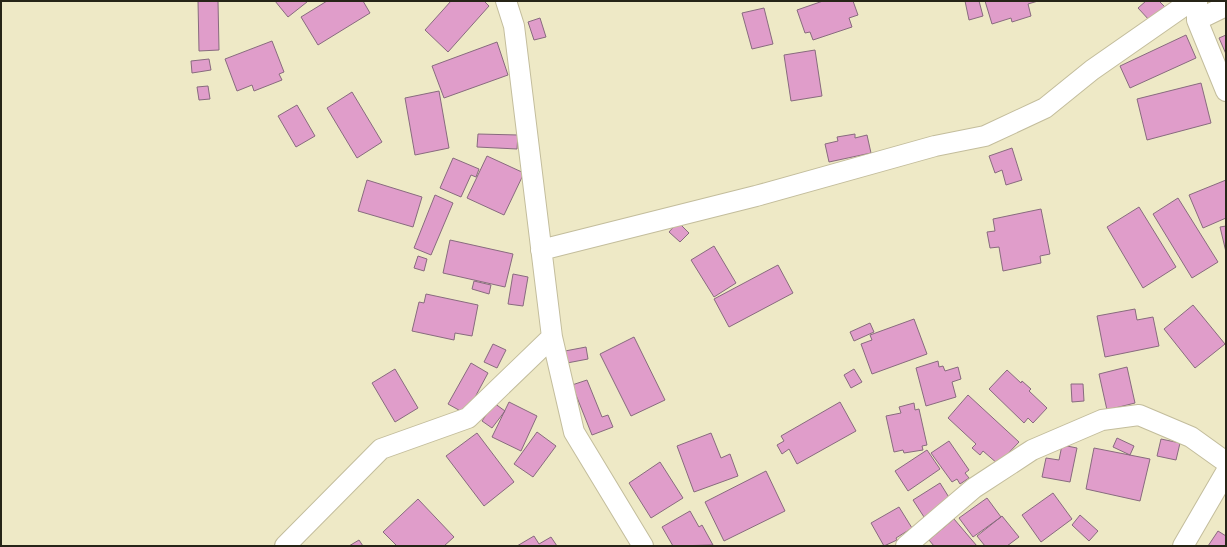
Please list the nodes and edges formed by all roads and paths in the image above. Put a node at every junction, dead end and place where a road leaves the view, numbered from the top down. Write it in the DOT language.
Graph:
graph roads {
  1 [pos="506,1"];
  2 [pos="1191,1"];
  3 [pos="1226,6"];
  4 [pos="1197,11"];
  5 [pos="1226,91"];
  6 [pos="541,250"];
  7 [pos="552,337"];
  8 [pos="1226,462"];
  9 [pos="1226,472"];
  10 [pos="285,546"];
  11 [pos="643,546"];
  12 [pos="906,546"];
  13 [pos="1183,546"];
  1 -- 6 [label="street"];
  2 -- 6 [label="street"];
  3 -- 4 [label="street"];
  4 -- 5 [label="street"];
  6 -- 7 [label="street"];
  7 -- 10 [label="street"];
  7 -- 11 [label="street"];
  8 -- 12 [label="street"];
  9 -- 13 [label="street"];
}
